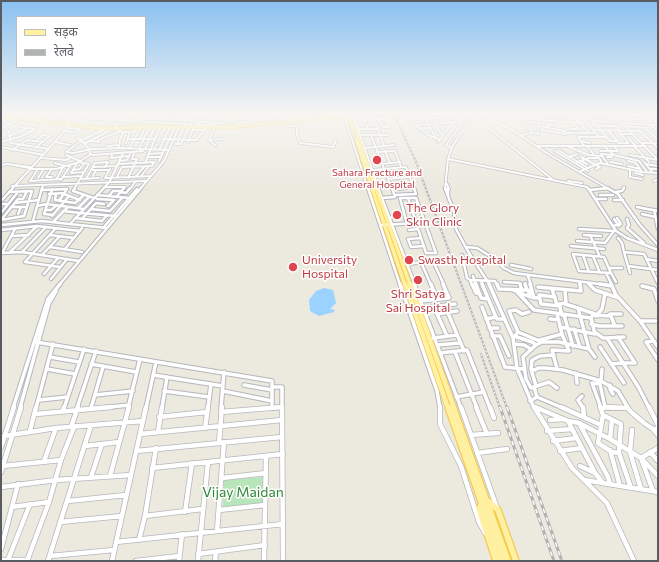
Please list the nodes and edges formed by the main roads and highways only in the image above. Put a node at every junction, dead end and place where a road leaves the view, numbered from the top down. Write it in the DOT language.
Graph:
graph roads {
  1 [pos="357,138"];
  2 [pos="360,138"];
  3 [pos="386,225"];
  4 [pos="486,503"];
  5 [pos="496,561"];
  6 [pos="502,561"];
  7 [pos="508,561"];
  8 [pos="516,561"];
  1 -- 3 [label="main road"];
  2 -- 3 [label="main road"];
  3 -- 4 [label="main road"];
  3 -- 4 [label="main road"];
  4 -- 5 [label="main road"];
  4 -- 6 [label="main road"];
  4 -- 7 [label="main road"];
  4 -- 8 [label="main road"];
}
